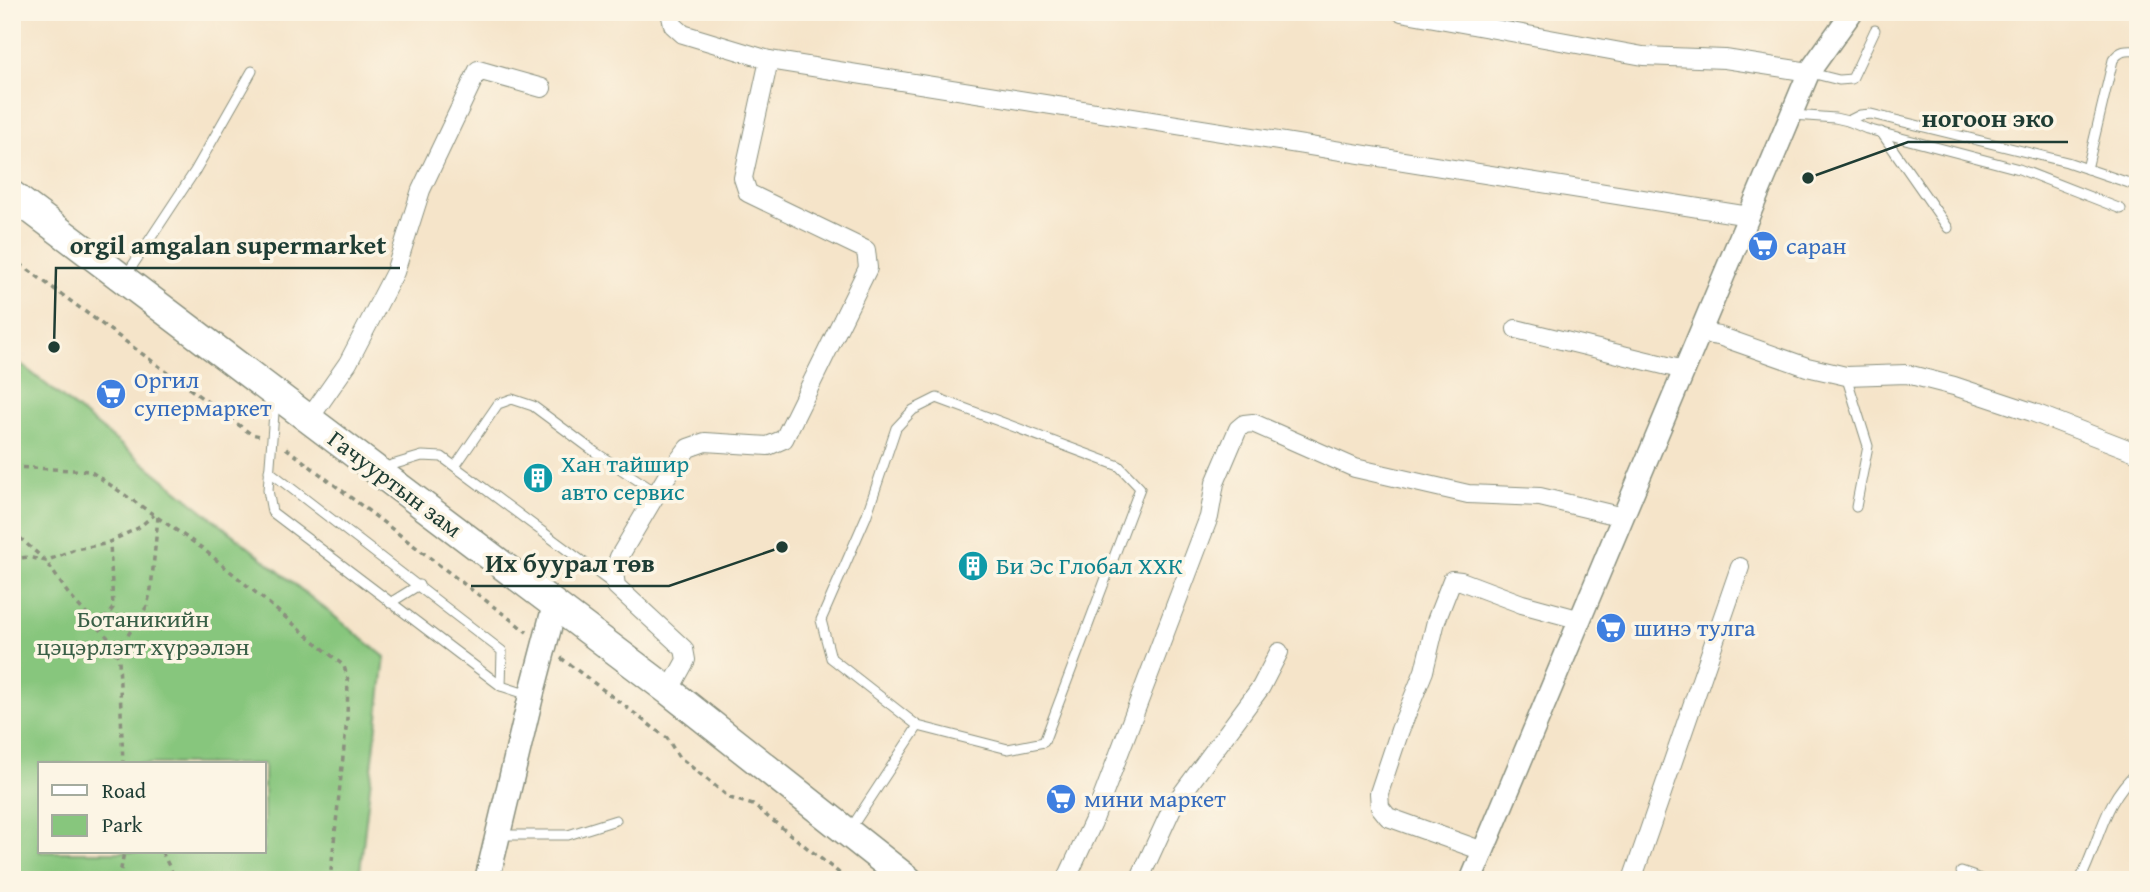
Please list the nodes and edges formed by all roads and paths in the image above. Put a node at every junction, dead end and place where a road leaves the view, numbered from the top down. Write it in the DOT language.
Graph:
graph roads {
  1 [pos="670,12"];
  2 [pos="1401,12"];
  3 [pos="1852,12"];
  4 [pos="1875,30"];
  5 [pos="2138,51"];
  6 [pos="769,60"];
  7 [pos="252,71"];
  8 [pos="1809,72"];
  9 [pos="542,88"];
  10 [pos="1791,115"];
  11 [pos="1848,121"];
  12 [pos="1881,132"];
  13 [pos="2087,169"];
  14 [pos="2138,186"];
  15 [pos="12,195"];
  16 [pos="2120,209"];
  17 [pos="1749,216"];
  18 [pos="1948,228"];
  19 [pos="12,237"];
  20 [pos="124,278"];
  21 [pos="1516,329"];
  22 [pos="1699,333"];
  23 [pos="1684,370"];
  24 [pos="1846,376"];
  25 [pos="276,394"];
  26 [pos="309,419"];
  27 [pos="271,437"];
  28 [pos="2138,453"];
  29 [pos="456,465"];
  30 [pos="12,467"];
  31 [pos="376,470"];
  32 [pos="269,471"];
  33 [pos="657,493"];
  34 [pos="1856,507"];
  35 [pos="156,516"];
  36 [pos="1623,517"];
  37 [pos="12,531"];
  38 [pos="110,542"];
  39 [pos="12,559"];
  40 [pos="46,561"];
  41 [pos="1740,567"];
  42 [pos="419,585"];
  43 [pos="615,586"];
  44 [pos="390,603"];
  45 [pos="555,605"];
  46 [pos="1581,620"];
  47 [pos="94,623"];
  48 [pos="1279,652"];
  49 [pos="116,653"];
  50 [pos="501,686"];
  51 [pos="669,691"];
  52 [pos="531,696"];
  53 [pos="918,726"];
  54 [pos="123,762"];
  55 [pos="2138,771"];
  56 [pos="616,820"];
  57 [pos="848,833"];
  58 [pos="498,835"];
  59 [pos="1483,851"];
  60 [pos="124,854"];
  61 [pos="163,854"];
  62 [pos="1961,872"];
  63 [pos="119,880"];
  64 [pos="176,880"];
  65 [pos="330,880"];
  66 [pos="487,880"];
  67 [pos="908,880"];
  68 [pos="1066,880"];
  69 [pos="1139,880"];
  70 [pos="1471,880"];
  71 [pos="1632,880"];
  72 [pos="1984,880"];
  73 [pos="2080,880"];
  1 -- 6 [label="street"];
  2 -- 8 [label="street"];
  3 -- 8 [label="street"];
  4 -- 8 [label="lane"];
  5 -- 13 [label="lane"];
  6 -- 17 [label="street"];
  6 -- 33 [label="street"];
  7 -- 20 [label="lane"];
  8 -- 10 [label="street"];
  9 -- 26 [label="street"];
  10 -- 11 [label="lane"];
  10 -- 17 [label="street"];
  11 -- 12 [label="lane"];
  11 -- 13 [label="lane"];
  12 -- 16 [label="lane"];
  12 -- 18 [label="lane"];
  13 -- 14 [label="lane"];
  15 -- 20 [label="highway, Гачууртын зам"];
  17 -- 22 [label="street"];
  19 -- 27 [label="path"];
  20 -- 25 [label="highway, Гачууртын зам"];
  21 -- 23 [label="street"];
  22 -- 23 [label="street"];
  22 -- 24 [label="street"];
  23 -- 36 [label="street"];
  24 -- 28 [label="street"];
  24 -- 34 [label="lane"];
  25 -- 26 [label="highway, Гачууртын зам"];
  25 -- 27 [label="lane"];
  26 -- 31 [label="highway, Гачууртын зам"];
  27 -- 32 [label="lane"];
  29 -- 31 [label="lane"];
  29 -- 33 [label="lane"];
  29 -- 43 [label="lane"];
  30 -- 35 [label="path"];
  31 -- 45 [label="highway, Гачууртын зам"];
  32 -- 42 [label="lane"];
  32 -- 44 [label="lane"];
  33 -- 43 [label="street"];
  35 -- 38 [label="path"];
  35 -- 49 [label="path"];
  35 -- 65 [label="path"];
  36 -- 46 [label="street"];
  36 -- 68 [label="street"];
  37 -- 40 [label="path"];
  38 -- 40 [label="path"];
  38 -- 47 [label="path"];
  39 -- 40 [label="path"];
  40 -- 47 [label="path"];
  41 -- 71 [label="street"];
  42 -- 44 [label="lane"];
  42 -- 50 [label="lane"];
  43 -- 51 [label="street"];
  44 -- 50 [label="lane"];
  45 -- 51 [label="highway, Гачууртын зам"];
  45 -- 52 [label="main road"];
  46 -- 59 [label="street"];
  46 -- 59 [label="street"];
  47 -- 49 [label="path"];
  48 -- 69 [label="street"];
  49 -- 54 [label="path"];
  50 -- 52 [label="lane"];
  51 -- 57 [label="highway, Гачууртын зам"];
  52 -- 58 [label="main road"];
  53 -- 53 [label="lane"];
  53 -- 57 [label="lane"];
  55 -- 73 [label="lane"];
  56 -- 58 [label="lane"];
  57 -- 67 [label="highway, Гачууртын зам"];
  58 -- 66 [label="main road"];
  59 -- 70 [label="street"];
  60 -- 63 [label="path"];
  61 -- 64 [label="path"];
  62 -- 72 [label="lane"];
}
